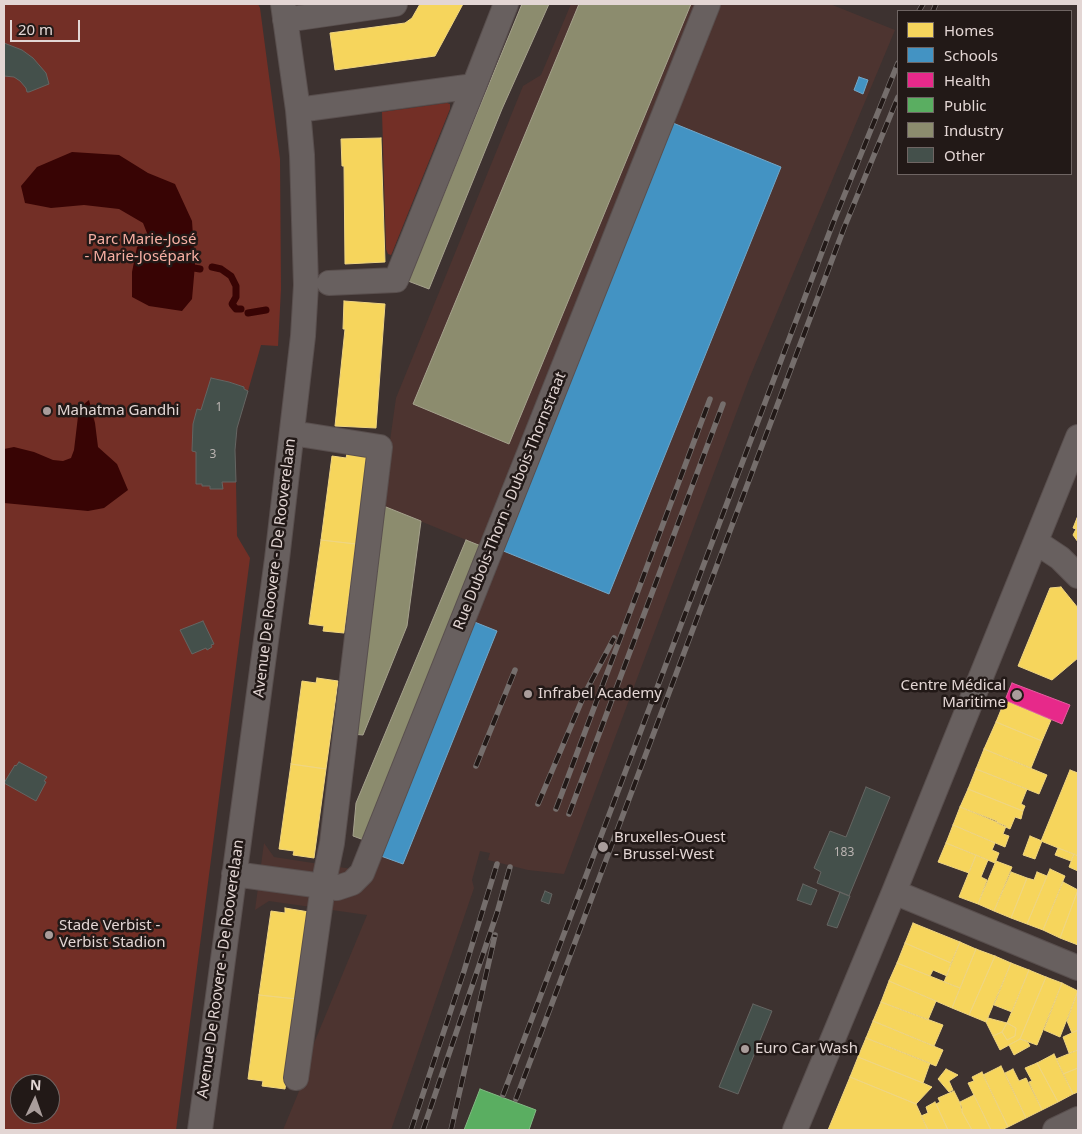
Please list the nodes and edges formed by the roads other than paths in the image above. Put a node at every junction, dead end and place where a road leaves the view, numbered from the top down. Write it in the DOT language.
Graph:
graph roads {
  1 [pos="395,4"];
  2 [pos="506,4"];
  3 [pos="708,4"];
  4 [pos="284,12"];
  5 [pos="474,86"];
  6 [pos="298,110"];
  7 [pos="329,283"];
  8 [pos="292,433"];
  9 [pos="1078,437"];
  10 [pos="1036,542"];
  11 [pos="1078,576"];
  12 [pos="234,874"];
  13 [pos="323,886"];
  14 [pos="894,892"];
  15 [pos="1078,968"];
  16 [pos="296,1078"];
  17 [pos="1078,1118"];
  18 [pos="200,1130"];
  19 [pos="795,1130"];
  20 [pos="1055,1130"];
  1 -- 4 [label="street"];
  2 -- 5 [label="street"];
  3 -- 13 [label="street, Rue Dubois-Thorn - Dubois-Thornstraat"];
  4 -- 6 [label="street, Avenue De Roovere - De Rooverelaan"];
  5 -- 6 [label="street"];
  5 -- 7 [label="street"];
  6 -- 8 [label="street, Avenue De Roovere - De Rooverelaan"];
  8 -- 12 [label="street, Avenue De Roovere - De Rooverelaan"];
  8 -- 13 [label="street"];
  9 -- 10 [label="street"];
  10 -- 11 [label="street"];
  10 -- 14 [label="street"];
  12 -- 13 [label="street, Rue Dubois-Thorn - Dubois-Thornstraat"];
  12 -- 18 [label="street, Avenue De Roovere - De Rooverelaan"];
  13 -- 16 [label="street"];
  14 -- 15 [label="street"];
  14 -- 19 [label="street"];
  17 -- 20 [label="street"];
}
